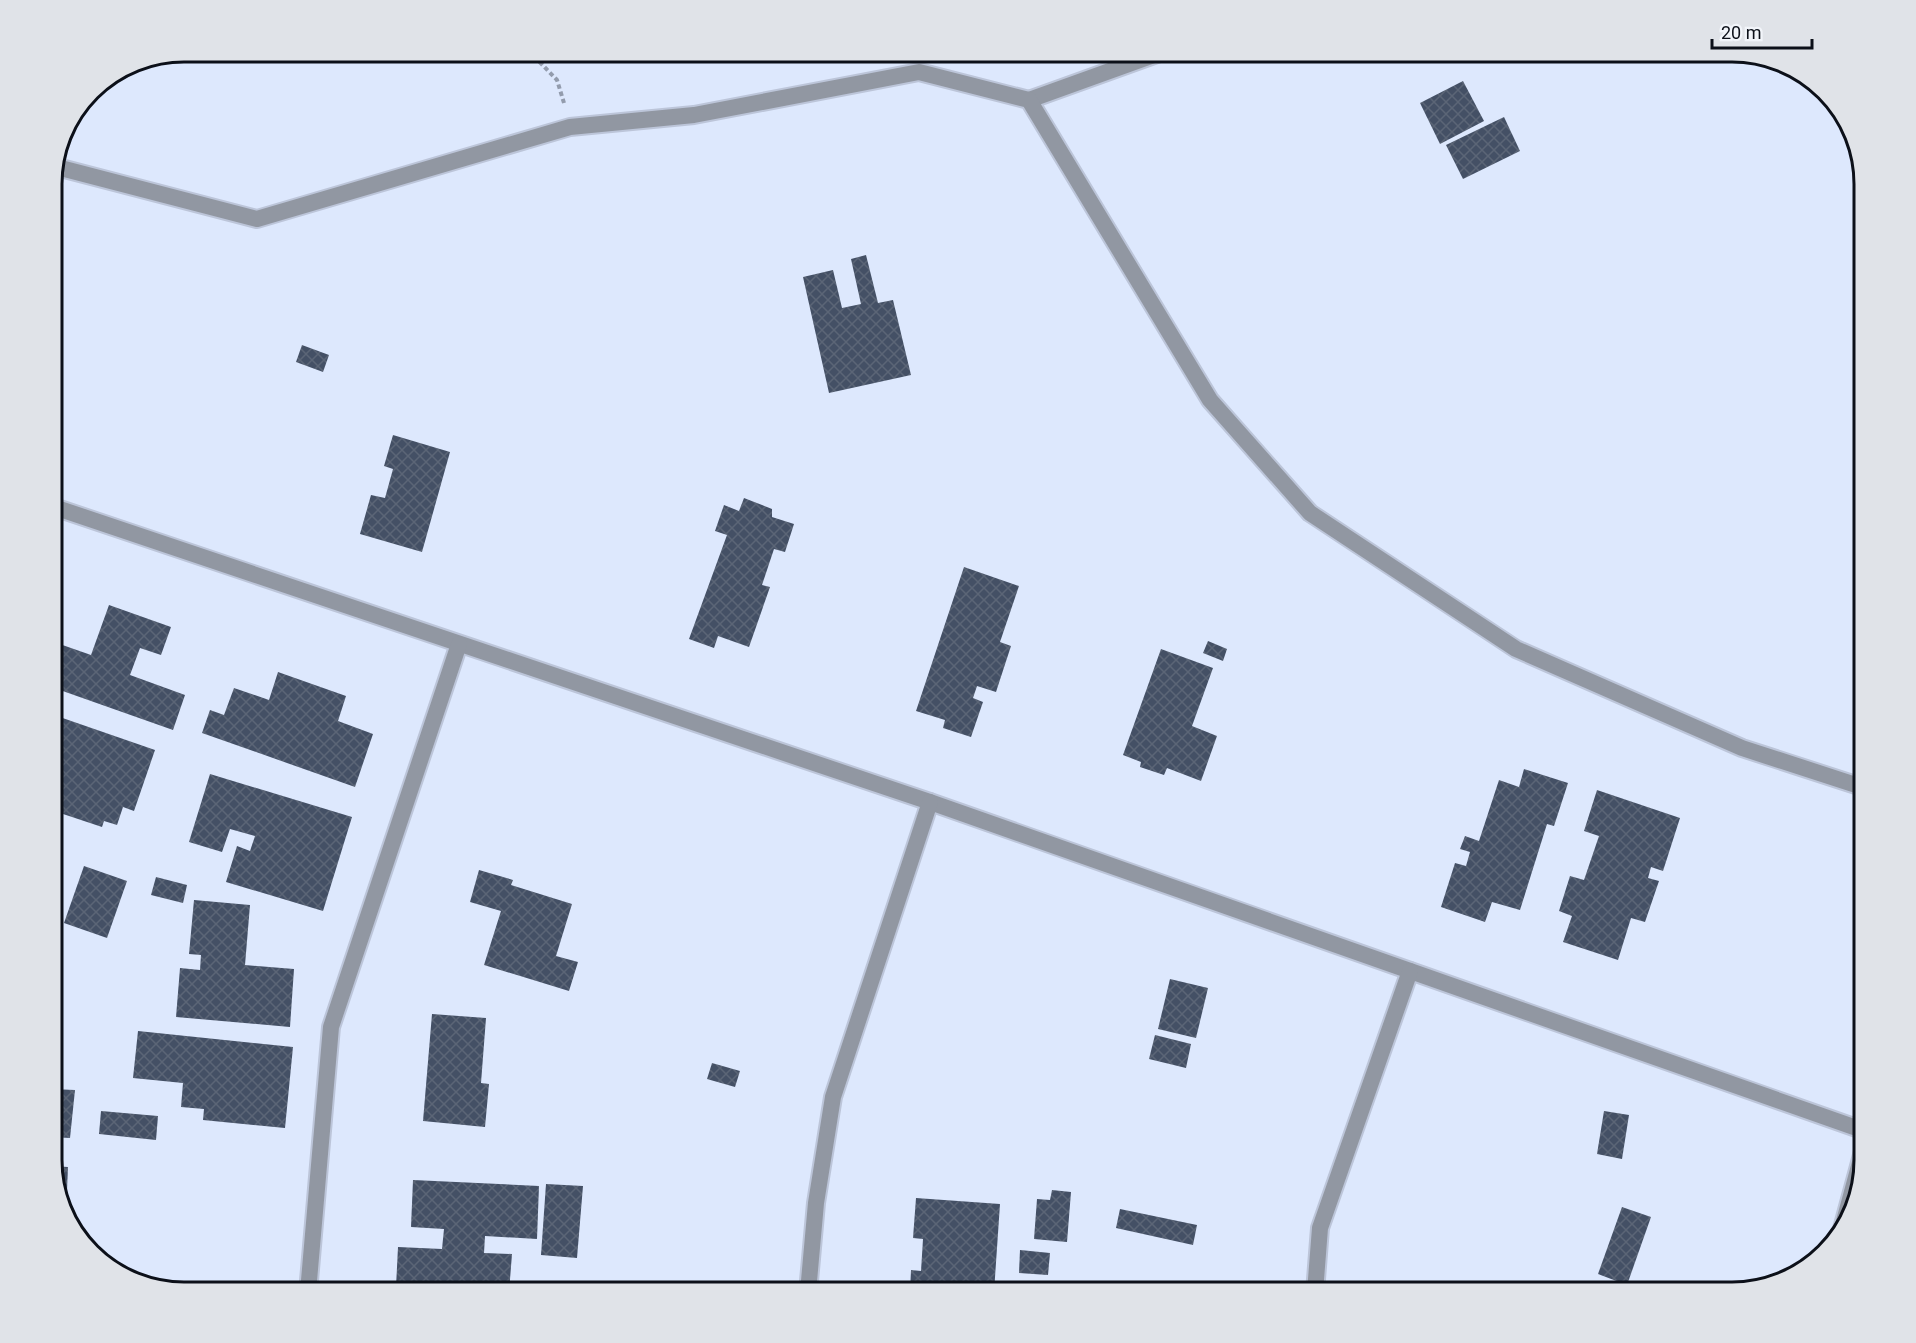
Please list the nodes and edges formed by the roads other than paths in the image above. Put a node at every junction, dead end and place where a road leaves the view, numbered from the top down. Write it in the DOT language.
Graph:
graph roads {
  1 [pos="1134,62"];
  2 [pos="1029,100"];
  3 [pos="63,169"];
  4 [pos="62,510"];
  5 [pos="459,644"];
  6 [pos="1854,784"];
  7 [pos="930,802"];
  8 [pos="1410,971"];
  9 [pos="1854,1127"];
  10 [pos="309,1282"];
  11 [pos="809,1282"];
  12 [pos="1316,1282"];
  1 -- 2 [label="street"];
  2 -- 3 [label="street"];
  2 -- 6 [label="street"];
  4 -- 5 [label="street"];
  5 -- 7 [label="street"];
  5 -- 10 [label="street"];
  7 -- 8 [label="street"];
  7 -- 11 [label="street"];
  8 -- 9 [label="street"];
  8 -- 12 [label="street"];
}
